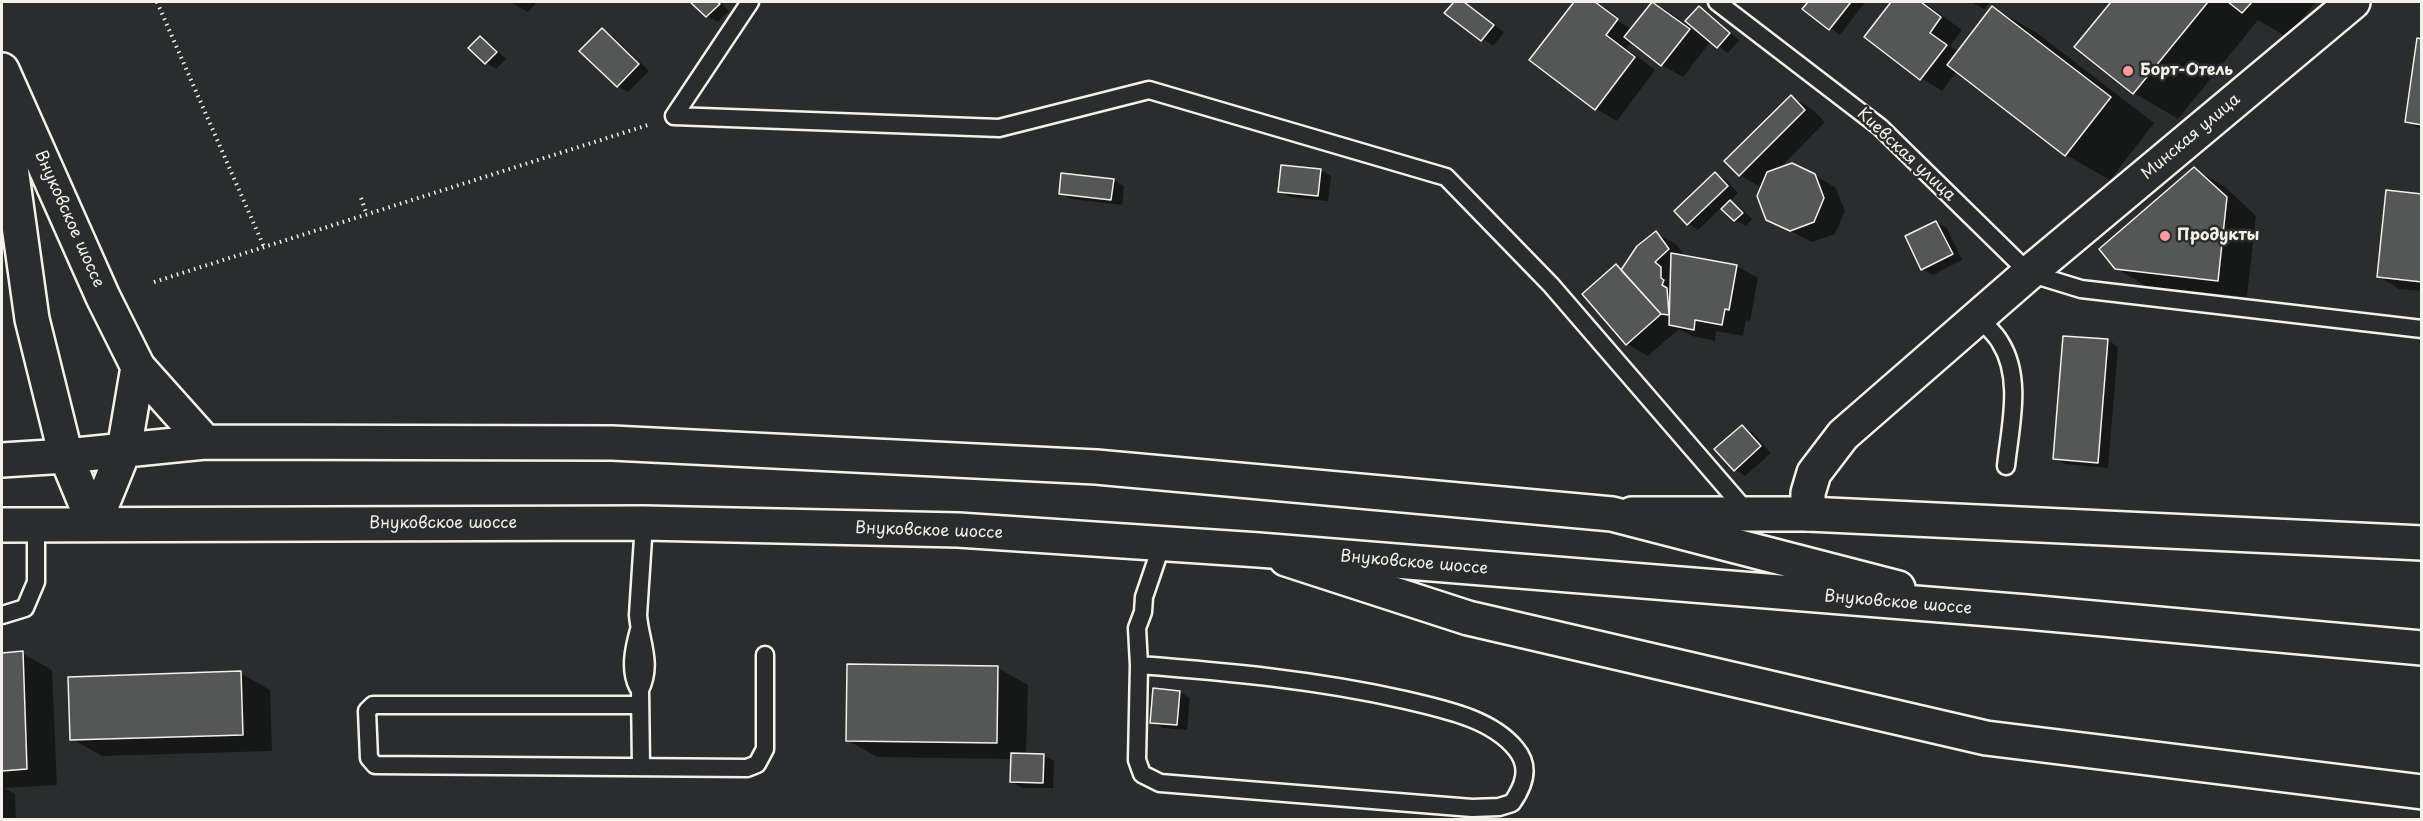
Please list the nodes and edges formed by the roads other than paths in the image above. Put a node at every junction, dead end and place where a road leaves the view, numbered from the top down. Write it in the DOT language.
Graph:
graph roads {
  1 [pos="750,2"];
  2 [pos="1717,2"];
  3 [pos="2353,2"];
  4 [pos="2,70"];
  5 [pos="2,103"];
  6 [pos="7,187"];
  7 [pos="2029,273"];
  8 [pos="1979,318"];
  9 [pos="2421,329"];
  10 [pos="138,367"];
  11 [pos="205,442"];
  12 [pos="124,450"];
  13 [pos="66,456"];
  14 [pos="2,460"];
  15 [pos="2006,466"];
  16 [pos="1612,514"];
  17 [pos="1749,514"];
  18 [pos="1808,514"];
  19 [pos="644,523"];
  20 [pos="36,524"];
  21 [pos="94,524"];
  22 [pos="2,525"];
  23 [pos="2421,543"];
  24 [pos="1162,544"];
  25 [pos="1259,550"];
  26 [pos="1984,610"];
  27 [pos="2,615"];
  28 [pos="2421,648"];
  29 [pos="765,655"];
  30 [pos="1139,662"];
  31 [pos="640,698"];
  32 [pos="641,766"];
  33 [pos="2421,792"];
  1 -- 17 [label="lane"];
  2 -- 7 [label="lane, Киевская улица"];
  3 -- 7 [label="main road, Минская улица"];
  4 -- 10 [label="main road, Внуковское шоссе"];
  5 -- 6 [label="main road, Внуковское шоссе"];
  6 -- 13 [label="main road, Внуковское шоссе"];
  7 -- 8 [label="main road, Минская улица"];
  7 -- 9 [label="lane"];
  8 -- 15 [label="lane"];
  8 -- 18 [label="main road, Минская улица"];
  10 -- 11 [label="main road, Внуковское шоссе"];
  10 -- 12 [label="main road"];
  11 -- 12 [label="main road, Внуковское шоссе"];
  11 -- 16 [label="main road, Внуковское шоссе"];
  12 -- 13 [label="main road, Внуковское шоссе"];
  12 -- 21 [label="main road"];
  13 -- 14 [label="main road"];
  13 -- 21 [label="main road, Внуковское шоссе"];
  16 -- 17 [label="main road"];
  16 -- 26 [label="main road, Внуковское шоссе"];
  17 -- 18 [label="main road"];
  18 -- 23 [label="main road"];
  19 -- 21 [label="main road, Внуковское шоссе"];
  19 -- 24 [label="main road, Внуковское шоссе"];
  19 -- 31 [label="lane"];
  20 -- 21 [label="main road"];
  20 -- 22 [label="main road"];
  20 -- 27 [label="lane"];
  24 -- 25 [label="main road, Внуковское шоссе"];
  24 -- 30 [label="lane"];
  25 -- 26 [label="main road, Внуковское шоссе"];
  25 -- 33 [label="main road"];
  26 -- 28 [label="main road"];
  29 -- 32 [label="lane"];
  30 -- 30 [label="lane"];
  31 -- 32 [label="lane"];
  31 -- 32 [label="lane"];
}
